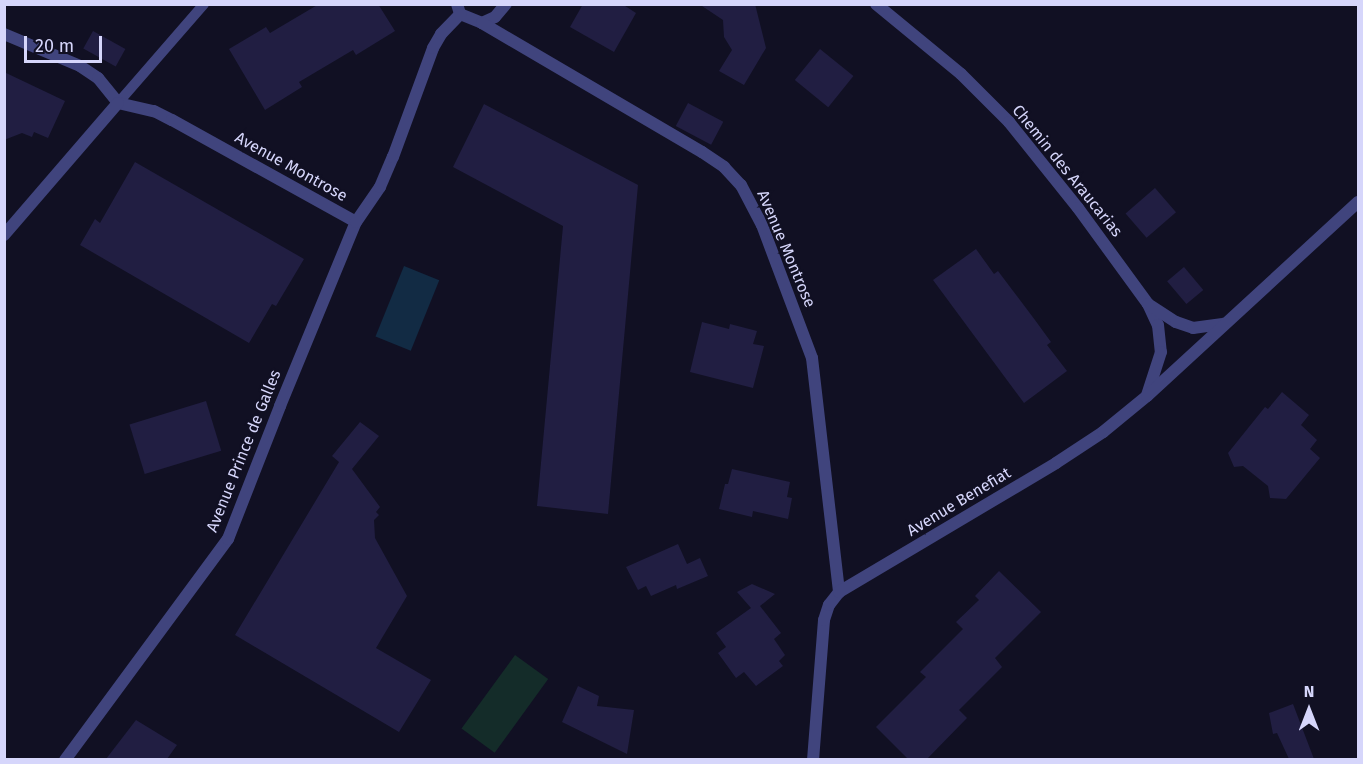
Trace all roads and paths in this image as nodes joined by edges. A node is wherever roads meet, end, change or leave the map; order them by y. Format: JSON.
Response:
{"nodes":[{"id":1,"x":204,"y":4,"type":"edge"},
{"id":2,"x":506,"y":4,"type":"edge"},
{"id":3,"x":876,"y":4,"type":"edge"},
{"id":4,"x":459,"y":9,"type":"edge"},
{"id":5,"x":482,"y":23,"type":"junction"},
{"id":6,"x":4,"y":34,"type":"edge"},
{"id":7,"x":118,"y":103,"type":"junction"},
{"id":8,"x":1359,"y":202,"type":"edge"},
{"id":9,"x":356,"y":222,"type":"junction"},
{"id":10,"x":4,"y":235,"type":"edge"},
{"id":11,"x":1148,"y":304,"type":"junction"},
{"id":12,"x":1224,"y":323,"type":"junction"},
{"id":13,"x":1147,"y":396,"type":"junction"},
{"id":14,"x":839,"y":592,"type":"junction"},
{"id":15,"x":65,"y":759,"type":"edge"},
{"id":16,"x":813,"y":759,"type":"edge"}],
"edges":[{"from":1,"to":7,"type":"lane"},
{"from":2,"to":5,"type":"street"},
{"from":3,"to":11,"type":"street","name":"Chemin des Araucarias"},
{"from":4,"to":5,"type":"street","name":"Avenue Montrose"},
{"from":4,"to":9,"type":"street","name":"Avenue Montrose"},
{"from":5,"to":14,"type":"street","name":"Avenue Montrose"},
{"from":6,"to":7,"type":"street"},
{"from":7,"to":9,"type":"street","name":"Avenue Montrose"},
{"from":7,"to":10,"type":"street"},
{"from":8,"to":12,"type":"street","name":"Avenue Benefiat"},
{"from":9,"to":15,"type":"street","name":"Avenue Prince de Galles"},
{"from":11,"to":12,"type":"street"},
{"from":11,"to":13,"type":"street","name":"Chemin des Araucarias"},
{"from":12,"to":13,"type":"street","name":"Avenue Benefiat"},
{"from":13,"to":14,"type":"street","name":"Avenue Benefiat"},
{"from":14,"to":16,"type":"street"}]}
